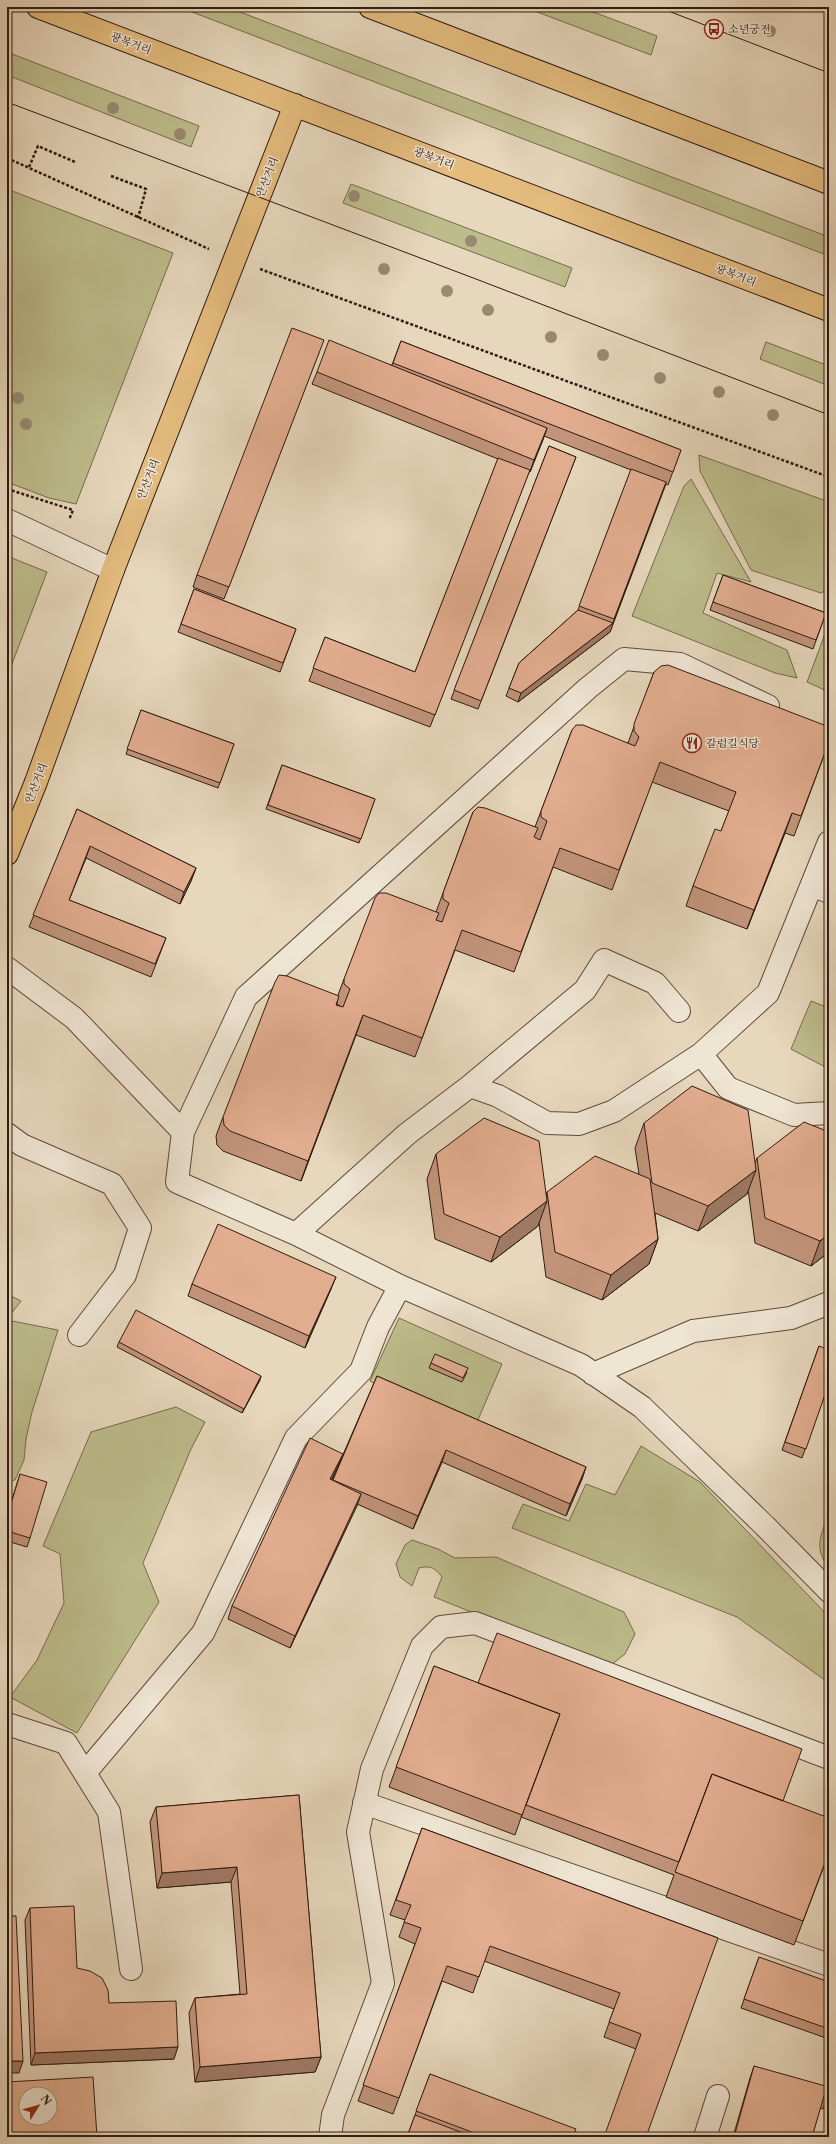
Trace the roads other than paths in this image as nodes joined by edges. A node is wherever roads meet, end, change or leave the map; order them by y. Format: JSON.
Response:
{"nodes":[{"id":1,"x":38,"y":7,"type":"edge"},
{"id":2,"x":370,"y":7,"type":"edge"},
{"id":3,"x":295,"y":105,"type":"junction"},
{"id":4,"x":829,"y":183,"type":"edge"},
{"id":5,"x":829,"y":310,"type":"edge"},
{"id":6,"x":7,"y":520,"type":"edge"},
{"id":7,"x":113,"y":570,"type":"junction"},
{"id":8,"x":787,"y":715,"type":"edge"},
{"id":9,"x":829,"y":842,"type":"edge"},
{"id":10,"x":7,"y":854,"type":"edge"},
{"id":11,"x":820,"y":888,"type":"edge"},
{"id":12,"x":7,"y":968,"type":"edge"},
{"id":13,"x":679,"y":1011,"type":"dead end"},
{"id":14,"x":701,"y":1054,"type":"junction"},
{"id":15,"x":470,"y":1086,"type":"junction"},
{"id":16,"x":829,"y":1114,"type":"edge"},
{"id":17,"x":183,"y":1132,"type":"junction"},
{"id":18,"x":7,"y":1134,"type":"edge"},
{"id":19,"x":296,"y":1234,"type":"junction"},
{"id":20,"x":400,"y":1286,"type":"junction"},
{"id":21,"x":829,"y":1303,"type":"edge"},
{"id":22,"x":79,"y":1335,"type":"dead end"},
{"id":23,"x":593,"y":1374,"type":"junction"},
{"id":24,"x":829,"y":1591,"type":"edge"},
{"id":25,"x":7,"y":1724,"type":"edge"},
{"id":26,"x":829,"y":1758,"type":"edge"},
{"id":27,"x":85,"y":1773,"type":"junction"},
{"id":28,"x":364,"y":1803,"type":"junction"},
{"id":29,"x":829,"y":1965,"type":"edge"},
{"id":30,"x":131,"y":1969,"type":"dead end"},
{"id":31,"x":718,"y":2096,"type":"dead end"},
{"id":32,"x":330,"y":2137,"type":"edge"},
{"id":33,"x":705,"y":2137,"type":"edge"}],
"edges":[{"from":1,"to":3,"type":"main road","name":"광복거리"},
{"from":2,"to":4,"type":"main road"},
{"from":3,"to":5,"type":"main road","name":"광복거리"},
{"from":3,"to":7,"type":"main road","name":"안산거리"},
{"from":6,"to":7,"type":"street"},
{"from":7,"to":10,"type":"main road","name":"안산거리"},
{"from":8,"to":17,"type":"street"},
{"from":9,"to":11,"type":"street"},
{"from":11,"to":14,"type":"street"},
{"from":12,"to":17,"type":"street"},
{"from":13,"to":15,"type":"street"},
{"from":14,"to":15,"type":"street"},
{"from":14,"to":16,"type":"street"},
{"from":15,"to":19,"type":"street"},
{"from":17,"to":19,"type":"street"},
{"from":18,"to":22,"type":"street"},
{"from":19,"to":20,"type":"street"},
{"from":20,"to":23,"type":"street"},
{"from":20,"to":27,"type":"street"},
{"from":21,"to":23,"type":"street"},
{"from":23,"to":24,"type":"street"},
{"from":25,"to":27,"type":"street"},
{"from":26,"to":28,"type":"street"},
{"from":27,"to":30,"type":"street"},
{"from":28,"to":29,"type":"street"},
{"from":28,"to":32,"type":"street"},
{"from":31,"to":33,"type":"street"}]}
